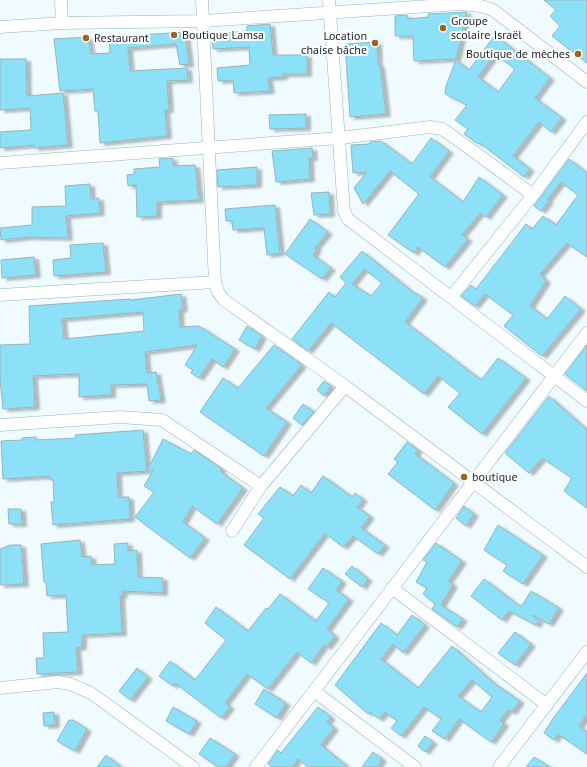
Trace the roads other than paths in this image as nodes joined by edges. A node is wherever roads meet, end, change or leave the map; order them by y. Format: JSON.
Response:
{"nodes":[{"id":1,"x":61,"y":0,"type":"edge"},
{"id":2,"x":202,"y":0,"type":"edge"},
{"id":3,"x":329,"y":0,"type":"edge"},
{"id":4,"x":459,"y":2,"type":"edge"},
{"id":5,"x":330,"y":13,"type":"junction"},
{"id":6,"x":203,"y":21,"type":"junction"},
{"id":7,"x":62,"y":23,"type":"junction"},
{"id":8,"x":0,"y":27,"type":"edge"},
{"id":9,"x":587,"y":82,"type":"edge"},
{"id":10,"x":587,"y":122,"type":"edge"},
{"id":11,"x":340,"y":138,"type":"junction"},
{"id":12,"x":208,"y":148,"type":"junction"},
{"id":13,"x":0,"y":163,"type":"edge"},
{"id":14,"x":533,"y":196,"type":"junction"},
{"id":15,"x":215,"y":282,"type":"junction"},
{"id":16,"x":0,"y":295,"type":"edge"},
{"id":17,"x":451,"y":297,"type":"junction"},
{"id":18,"x":587,"y":333,"type":"edge"},
{"id":19,"x":555,"y":375,"type":"junction"},
{"id":20,"x":345,"y":386,"type":"junction"},
{"id":21,"x":587,"y":401,"type":"edge"},
{"id":22,"x":0,"y":425,"type":"edge"},
{"id":23,"x":473,"y":481,"type":"junction"},
{"id":24,"x":261,"y":486,"type":"junction"},
{"id":25,"x":232,"y":530,"type":"dead end"},
{"id":26,"x":587,"y":567,"type":"edge"},
{"id":27,"x":392,"y":588,"type":"junction"},
{"id":28,"x":587,"y":652,"type":"edge"},
{"id":29,"x":0,"y":688,"type":"edge"},
{"id":30,"x":314,"y":691,"type":"junction"},
{"id":31,"x":547,"y":704,"type":"junction"},
{"id":32,"x":193,"y":767,"type":"edge"},
{"id":33,"x":256,"y":767,"type":"edge"},
{"id":34,"x":415,"y":767,"type":"edge"},
{"id":35,"x":499,"y":767,"type":"edge"}],
"edges":[{"from":1,"to":7,"type":"street"},
{"from":2,"to":6,"type":"street"},
{"from":3,"to":5,"type":"street"},
{"from":4,"to":5,"type":"street"},
{"from":4,"to":9,"type":"street"},
{"from":5,"to":6,"type":"street"},
{"from":5,"to":11,"type":"street"},
{"from":6,"to":7,"type":"street"},
{"from":6,"to":12,"type":"street"},
{"from":7,"to":8,"type":"street"},
{"from":10,"to":14,"type":"street"},
{"from":11,"to":12,"type":"street"},
{"from":11,"to":14,"type":"street"},
{"from":11,"to":17,"type":"street"},
{"from":12,"to":13,"type":"street"},
{"from":12,"to":15,"type":"street"},
{"from":14,"to":17,"type":"street"},
{"from":15,"to":16,"type":"street"},
{"from":15,"to":20,"type":"street"},
{"from":17,"to":19,"type":"street"},
{"from":18,"to":19,"type":"street"},
{"from":19,"to":21,"type":"street"},
{"from":19,"to":23,"type":"street"},
{"from":20,"to":23,"type":"street"},
{"from":20,"to":24,"type":"street"},
{"from":22,"to":24,"type":"street"},
{"from":23,"to":26,"type":"street"},
{"from":23,"to":27,"type":"street"},
{"from":24,"to":25,"type":"street"},
{"from":27,"to":30,"type":"street"},
{"from":27,"to":31,"type":"street"},
{"from":28,"to":31,"type":"street"},
{"from":29,"to":32,"type":"street"},
{"from":30,"to":33,"type":"street"},
{"from":30,"to":34,"type":"street"},
{"from":31,"to":35,"type":"street"}]}
